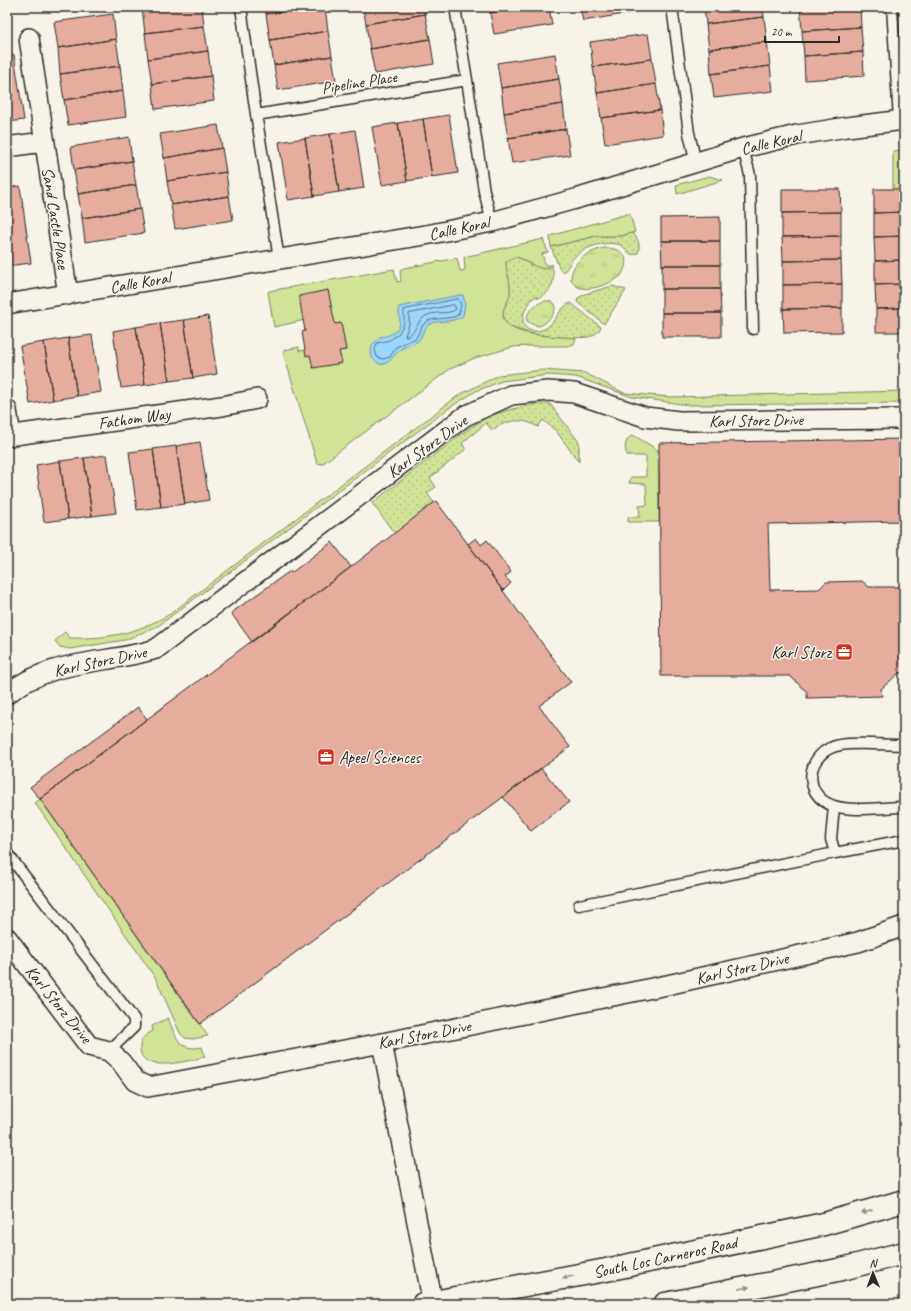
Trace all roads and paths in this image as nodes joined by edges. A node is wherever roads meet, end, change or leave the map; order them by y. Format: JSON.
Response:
{"nodes":[{"id":1,"x":241,"y":7,"type":"edge"},
{"id":2,"x":455,"y":7,"type":"edge"},
{"id":3,"x":672,"y":7,"type":"edge"},
{"id":4,"x":892,"y":7,"type":"edge"},
{"id":5,"x":29,"y":38,"type":"dead end"},
{"id":6,"x":467,"y":80,"type":"junction"},
{"id":7,"x":256,"y":116,"type":"junction"},
{"id":8,"x":902,"y":120,"type":"edge"},
{"id":9,"x":43,"y":142,"type":"junction"},
{"id":10,"x":7,"y":147,"type":"edge"},
{"id":11,"x":743,"y":148,"type":"junction"},
{"id":12,"x":696,"y":163,"type":"junction"},
{"id":13,"x":492,"y":222,"type":"junction"},
{"id":14,"x":279,"y":260,"type":"junction"},
{"id":15,"x":68,"y":295,"type":"junction"},
{"id":16,"x":7,"y":304,"type":"edge"},
{"id":17,"x":753,"y":329,"type":"dead end"},
{"id":18,"x":257,"y":398,"type":"dead end"},
{"id":19,"x":7,"y":410,"type":"edge"},
{"id":20,"x":904,"y":418,"type":"edge"},
{"id":21,"x":9,"y":436,"type":"edge"},
{"id":22,"x":7,"y":694,"type":"edge"},
{"id":23,"x":904,"y":745,"type":"edge"},
{"id":24,"x":834,"y":806,"type":"junction"},
{"id":25,"x":904,"y":807,"type":"edge"},
{"id":26,"x":904,"y":840,"type":"edge"},
{"id":27,"x":7,"y":853,"type":"edge"},
{"id":28,"x":834,"y":854,"type":"junction"},
{"id":29,"x":579,"y":905,"type":"dead end"},
{"id":30,"x":904,"y":926,"type":"edge"},
{"id":31,"x":7,"y":938,"type":"edge"},
{"id":32,"x":382,"y":1042,"type":"junction"},
{"id":33,"x":109,"y":1051,"type":"junction"},
{"id":34,"x":904,"y":1201,"type":"edge"},
{"id":35,"x":904,"y":1253,"type":"edge"},
{"id":36,"x":429,"y":1303,"type":"edge"},
{"id":37,"x":665,"y":1304,"type":"edge"}],
"edges":[{"from":1,"to":7,"type":"lane"},
{"from":2,"to":6,"type":"lane"},
{"from":3,"to":12,"type":"lane"},
{"from":4,"to":8,"type":"lane"},
{"from":5,"to":9,"type":"street","name":"Sand Castle Place"},
{"from":6,"to":7,"type":"lane","name":"Pipeline Place"},
{"from":6,"to":13,"type":"lane"},
{"from":7,"to":14,"type":"lane"},
{"from":8,"to":11,"type":"street","name":"Calle Koral"},
{"from":9,"to":10,"type":"street"},
{"from":9,"to":15,"type":"street","name":"Sand Castle Place"},
{"from":11,"to":12,"type":"street","name":"Calle Koral"},
{"from":11,"to":17,"type":"lane"},
{"from":12,"to":13,"type":"street","name":"Calle Koral"},
{"from":13,"to":14,"type":"street","name":"Calle Koral"},
{"from":14,"to":15,"type":"street","name":"Calle Koral"},
{"from":15,"to":16,"type":"street","name":"Calle Koral"},
{"from":18,"to":21,"type":"street","name":"Fathom Way"},
{"from":19,"to":21,"type":"street","name":"Fathom Way"},
{"from":20,"to":22,"type":"street","name":"Karl Storz Drive"},
{"from":23,"to":24,"type":"lane"},
{"from":24,"to":25,"type":"lane"},
{"from":24,"to":28,"type":"lane"},
{"from":26,"to":28,"type":"lane"},
{"from":27,"to":33,"type":"lane"},
{"from":28,"to":29,"type":"lane"},
{"from":30,"to":32,"type":"street","name":"Karl Storz Drive"},
{"from":31,"to":33,"type":"street","name":"Karl Storz Drive"},
{"from":32,"to":33,"type":"street","name":"Karl Storz Drive"},
{"from":32,"to":36,"type":"street"},
{"from":34,"to":36,"type":"main road","name":"South Los Carneros Road","one_way":true},
{"from":37,"to":35,"type":"main road","one_way":true}]}
